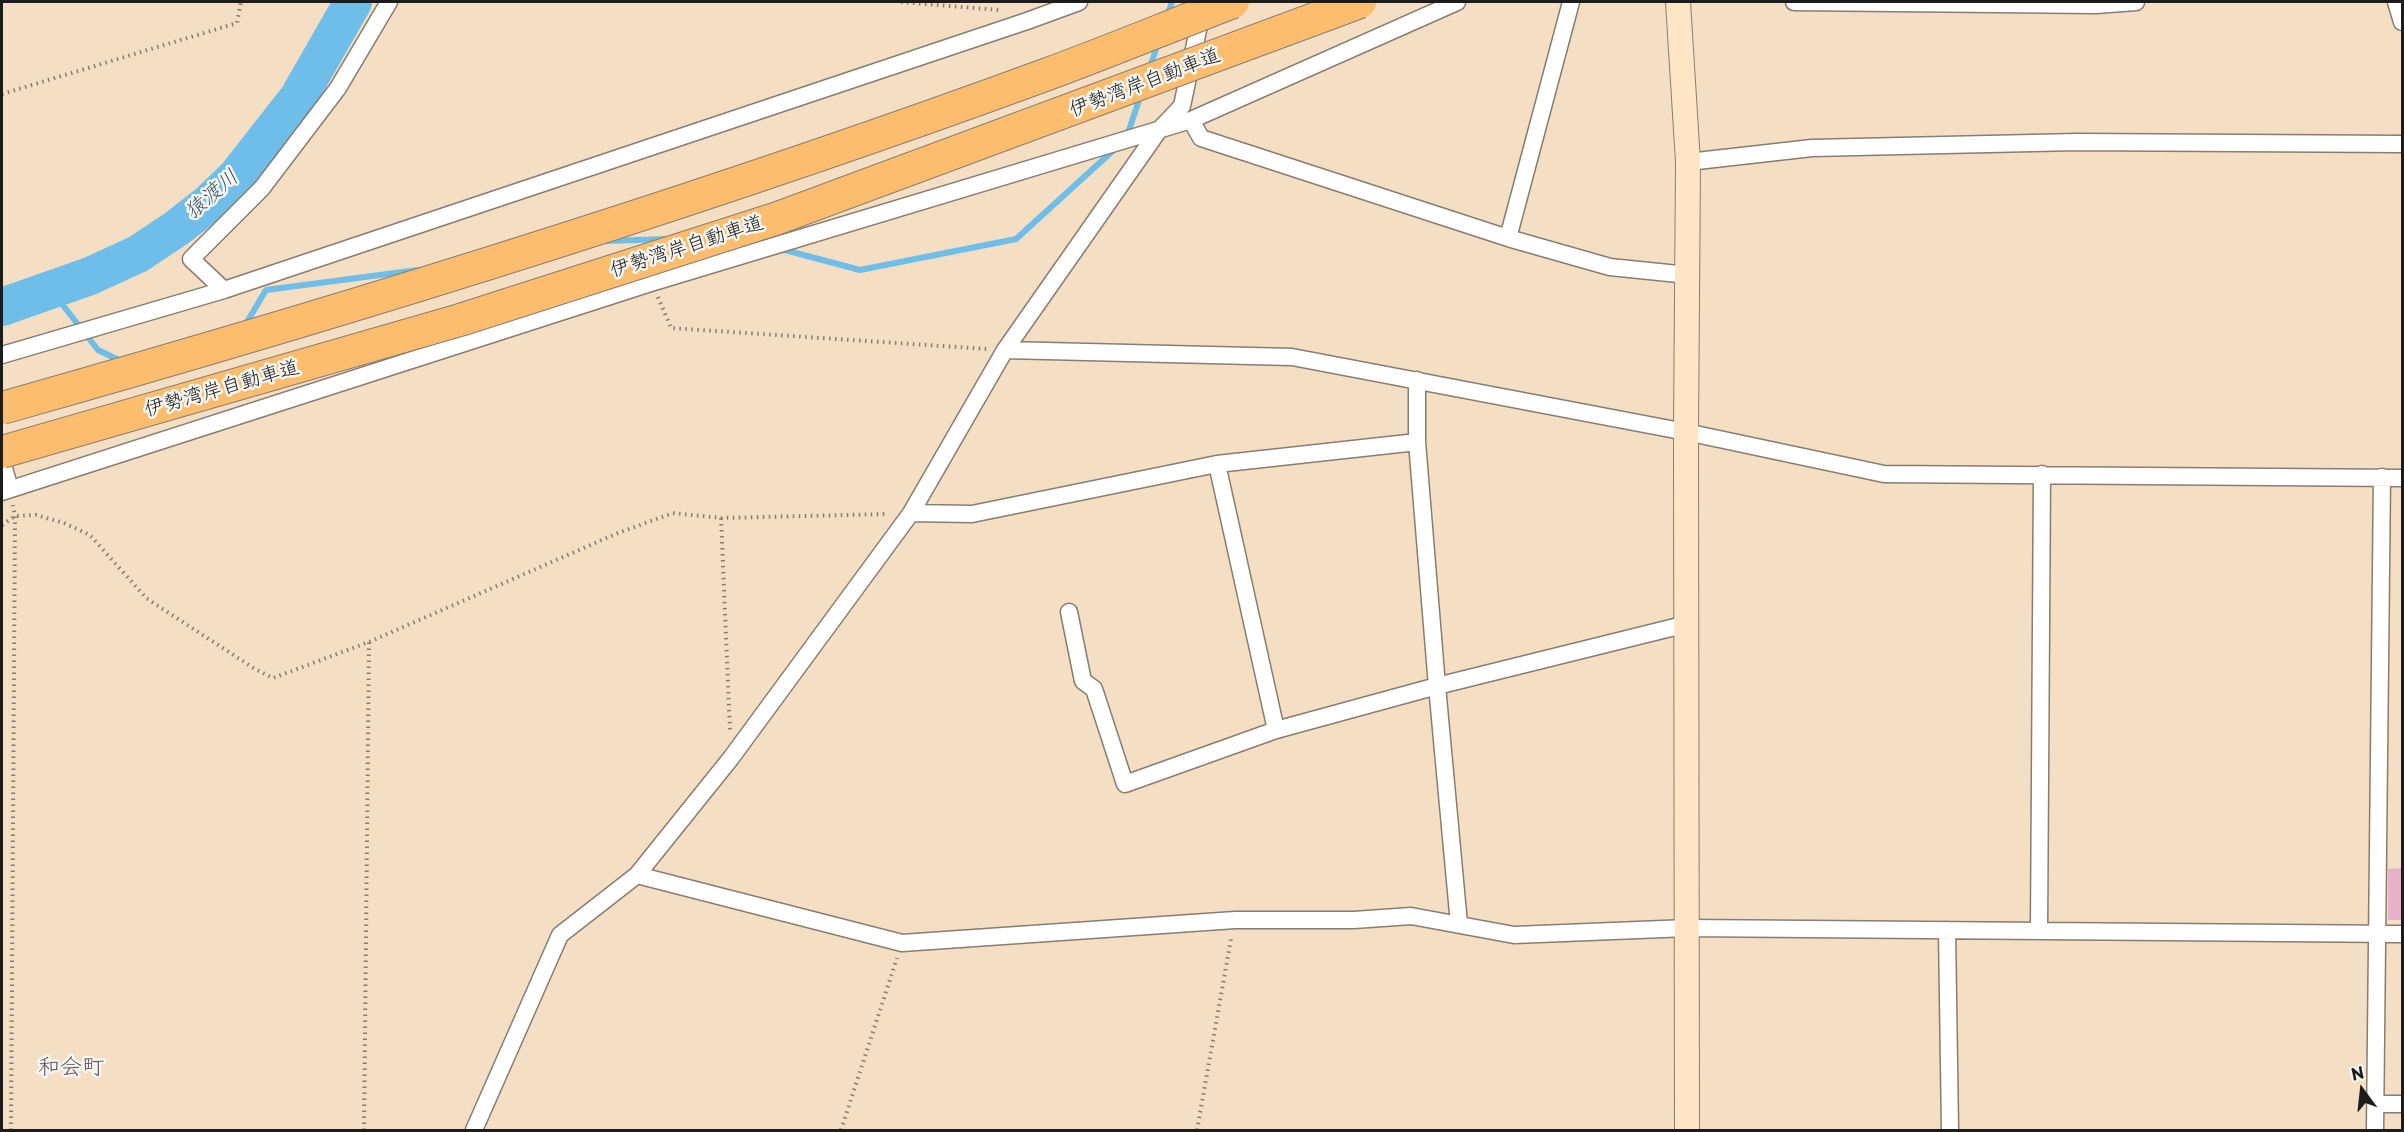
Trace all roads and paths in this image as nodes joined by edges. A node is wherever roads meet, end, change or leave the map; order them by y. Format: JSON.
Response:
{"nodes":[{"id":1,"x":241,"y":2,"type":"edge"},
{"id":2,"x":388,"y":2,"type":"edge"},
{"id":3,"x":901,"y":2,"type":"edge"},
{"id":4,"x":1079,"y":2,"type":"edge"},
{"id":5,"x":1204,"y":2,"type":"edge"},
{"id":6,"x":1233,"y":2,"type":"edge"},
{"id":7,"x":1360,"y":2,"type":"edge"},
{"id":8,"x":1457,"y":2,"type":"edge"},
{"id":9,"x":1572,"y":2,"type":"edge"},
{"id":10,"x":1678,"y":2,"type":"edge"},
{"id":11,"x":1794,"y":2,"type":"edge"},
{"id":12,"x":2136,"y":2,"type":"edge"},
{"id":13,"x":2396,"y":2,"type":"edge"},
{"id":14,"x":1027,"y":21,"type":"junction"},
{"id":15,"x":2403,"y":22,"type":"edge"},
{"id":16,"x":2,"y":94,"type":"edge"},
{"id":17,"x":1191,"y":120,"type":"junction"},
{"id":18,"x":1159,"y":130,"type":"junction"},
{"id":19,"x":2403,"y":144,"type":"edge"},
{"id":20,"x":1688,"y":162,"type":"junction"},
{"id":21,"x":1508,"y":238,"type":"junction"},
{"id":22,"x":1688,"y":274,"type":"junction"},
{"id":23,"x":651,"y":283,"type":"junction"},
{"id":24,"x":224,"y":290,"type":"junction"},
{"id":25,"x":1005,"y":350,"type":"junction"},
{"id":26,"x":2,"y":355,"type":"edge"},
{"id":27,"x":1417,"y":380,"type":"junction"},
{"id":28,"x":2,"y":408,"type":"edge"},
{"id":29,"x":1686,"y":432,"type":"junction"},
{"id":30,"x":1417,"y":442,"type":"junction"},
{"id":31,"x":2,"y":452,"type":"edge"},
{"id":32,"x":2,"y":461,"type":"edge"},
{"id":33,"x":1216,"y":464,"type":"junction"},
{"id":34,"x":2042,"y":474,"type":"junction"},
{"id":35,"x":2382,"y":477,"type":"junction"},
{"id":36,"x":2403,"y":478,"type":"edge"},
{"id":37,"x":6,"y":491,"type":"edge"},
{"id":38,"x":911,"y":513,"type":"junction"},
{"id":39,"x":15,"y":516,"type":"junction"},
{"id":40,"x":721,"y":518,"type":"junction"},
{"id":41,"x":2,"y":525,"type":"edge"},
{"id":42,"x":1069,"y":612,"type":"dead end"},
{"id":43,"x":1687,"y":624,"type":"junction"},
{"id":44,"x":369,"y":642,"type":"junction"},
{"id":45,"x":1437,"y":686,"type":"junction"},
{"id":46,"x":1276,"y":730,"type":"junction"},
{"id":47,"x":731,"y":758,"type":"junction"},
{"id":48,"x":638,"y":875,"type":"junction"},
{"id":49,"x":1235,"y":920,"type":"junction"},
{"id":50,"x":1459,"y":924,"type":"junction"},
{"id":51,"x":1688,"y":928,"type":"junction"},
{"id":52,"x":1947,"y":930,"type":"junction"},
{"id":53,"x":2039,"y":930,"type":"junction"},
{"id":54,"x":2376,"y":934,"type":"junction"},
{"id":55,"x":2403,"y":934,"type":"edge"},
{"id":56,"x":902,"y":943,"type":"junction"},
{"id":57,"x":2375,"y":1104,"type":"junction"},
{"id":58,"x":2403,"y":1104,"type":"edge"},
{"id":59,"x":10,"y":1131,"type":"edge"},
{"id":60,"x":364,"y":1131,"type":"edge"},
{"id":61,"x":474,"y":1131,"type":"edge"},
{"id":62,"x":841,"y":1131,"type":"edge"},
{"id":63,"x":1197,"y":1131,"type":"edge"},
{"id":64,"x":1687,"y":1131,"type":"edge"},
{"id":65,"x":1950,"y":1131,"type":"edge"},
{"id":66,"x":2375,"y":1131,"type":"edge"}],
"edges":[{"from":1,"to":16,"type":"path"},
{"from":2,"to":24,"type":"street"},
{"from":3,"to":14,"type":"path"},
{"from":4,"to":14,"type":"street"},
{"from":5,"to":18,"type":"street"},
{"from":6,"to":28,"type":"highway","bridge":true},
{"from":7,"to":31,"type":"highway","name":"伊勢湾岸自動車道","bridge":true},
{"from":8,"to":17,"type":"street"},
{"from":9,"to":21,"type":"street"},
{"from":10,"to":20,"type":"street"},
{"from":11,"to":12,"type":"street"},
{"from":13,"to":15,"type":"street"},
{"from":14,"to":24,"type":"street"},
{"from":17,"to":18,"type":"street"},
{"from":17,"to":21,"type":"street"},
{"from":18,"to":23,"type":"street"},
{"from":18,"to":25,"type":"street"},
{"from":19,"to":20,"type":"street"},
{"from":20,"to":22,"type":"street"},
{"from":21,"to":22,"type":"street"},
{"from":22,"to":29,"type":"street"},
{"from":23,"to":25,"type":"path"},
{"from":23,"to":37,"type":"street"},
{"from":24,"to":26,"type":"street"},
{"from":25,"to":27,"type":"street"},
{"from":25,"to":38,"type":"street"},
{"from":27,"to":29,"type":"street"},
{"from":27,"to":30,"type":"street"},
{"from":29,"to":34,"type":"street"},
{"from":29,"to":43,"type":"street"},
{"from":30,"to":33,"type":"street"},
{"from":30,"to":45,"type":"street"},
{"from":32,"to":37,"type":"street"},
{"from":33,"to":38,"type":"street"},
{"from":33,"to":46,"type":"street"},
{"from":34,"to":35,"type":"street"},
{"from":34,"to":53,"type":"street"},
{"from":35,"to":36,"type":"street"},
{"from":35,"to":54,"type":"street"},
{"from":37,"to":39,"type":"path"},
{"from":38,"to":40,"type":"path"},
{"from":38,"to":47,"type":"street"},
{"from":39,"to":41,"type":"path"},
{"from":39,"to":44,"type":"path"},
{"from":39,"to":59,"type":"path"},
{"from":40,"to":44,"type":"path"},
{"from":40,"to":47,"type":"path"},
{"from":42,"to":46,"type":"street"},
{"from":43,"to":45,"type":"street"},
{"from":43,"to":51,"type":"street"},
{"from":44,"to":60,"type":"path"},
{"from":45,"to":46,"type":"street"},
{"from":45,"to":50,"type":"street"},
{"from":47,"to":48,"type":"street"},
{"from":48,"to":56,"type":"street"},
{"from":48,"to":61,"type":"street"},
{"from":49,"to":50,"type":"street"},
{"from":49,"to":56,"type":"street"},
{"from":49,"to":63,"type":"path"},
{"from":50,"to":51,"type":"street"},
{"from":51,"to":52,"type":"street"},
{"from":51,"to":64,"type":"street"},
{"from":52,"to":53,"type":"street"},
{"from":52,"to":65,"type":"street"},
{"from":53,"to":54,"type":"street"},
{"from":54,"to":55,"type":"street"},
{"from":54,"to":57,"type":"street"},
{"from":56,"to":62,"type":"path"},
{"from":57,"to":58,"type":"street"},
{"from":57,"to":66,"type":"street"}]}
